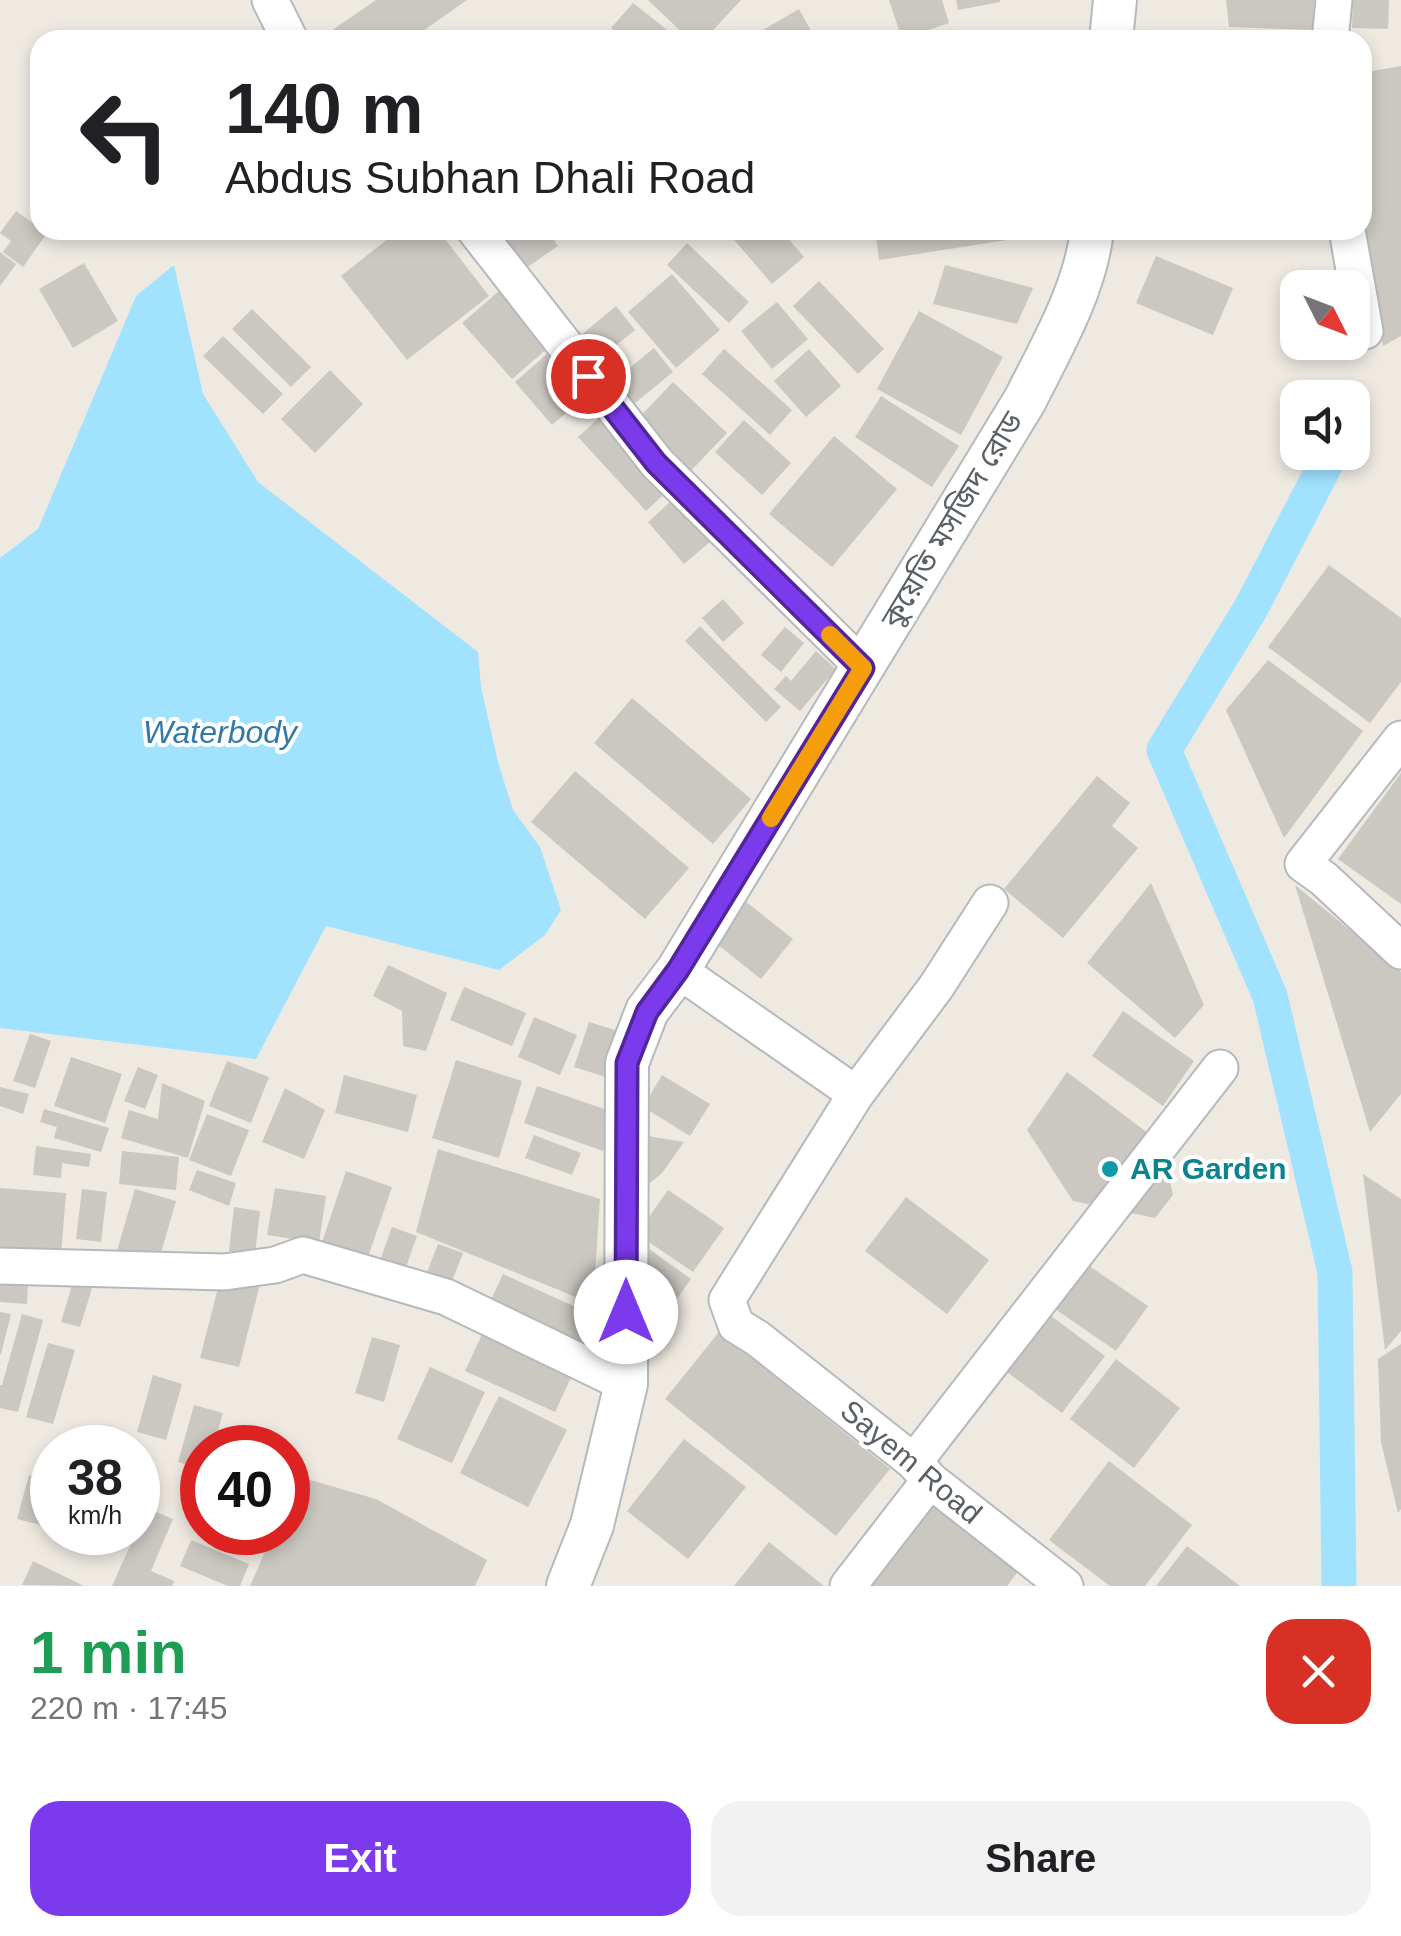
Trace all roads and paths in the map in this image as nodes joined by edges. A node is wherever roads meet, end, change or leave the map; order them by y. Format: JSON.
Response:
{"nodes":[{"id":1,"x":270,"y":0,"type":"edge"},
{"id":2,"x":1114,"y":0,"type":"edge"},
{"id":3,"x":1334,"y":0,"type":"edge"},
{"id":4,"x":285,"y":30,"type":"edge"},
{"id":5,"x":1112,"y":30,"type":"edge"},
{"id":6,"x":1331,"y":30,"type":"edge"},
{"id":7,"x":483,"y":240,"type":"edge"},
{"id":8,"x":1091,"y":240,"type":"edge"},
{"id":9,"x":1348,"y":240,"type":"edge"},
{"id":10,"x":1354,"y":270,"type":"edge"},
{"id":11,"x":863,"y":668,"type":"junction"},
{"id":12,"x":1401,"y":739,"type":"edge"},
{"id":13,"x":990,"y":903,"type":"dead end"},
{"id":14,"x":1401,"y":951,"type":"edge"},
{"id":15,"x":678,"y":970,"type":"junction"},
{"id":16,"x":1220,"y":1068,"type":"dead end"},
{"id":17,"x":856,"y":1094,"type":"junction"},
{"id":18,"x":0,"y":1266,"type":"edge"},
{"id":19,"x":626,"y":1384,"type":"junction"},
{"id":20,"x":922,"y":1471,"type":"junction"},
{"id":21,"x":568,"y":1586,"type":"edge"},
{"id":22,"x":848,"y":1586,"type":"edge"},
{"id":23,"x":1065,"y":1586,"type":"edge"}],
"edges":[{"from":1,"to":4,"type":"street"},
{"from":2,"to":5,"type":"street"},
{"from":3,"to":6,"type":"street"},
{"from":7,"to":11,"type":"street"},
{"from":8,"to":11,"type":"street","name":"কুয়েতি মসজিদ রোড"},
{"from":9,"to":10,"type":"street"},
{"from":11,"to":15,"type":"street","name":"কুয়েতি মসজিদ রোড"},
{"from":12,"to":14,"type":"street"},
{"from":13,"to":17,"type":"street"},
{"from":15,"to":17,"type":"street"},
{"from":15,"to":19,"type":"street","name":"কুয়েতি মসজিদ রোড"},
{"from":16,"to":20,"type":"street"},
{"from":17,"to":20,"type":"street","name":"Sayem Road"},
{"from":18,"to":19,"type":"street"},
{"from":19,"to":21,"type":"street","name":"কুয়েতি মসজিদ রোড"},
{"from":20,"to":22,"type":"street"},
{"from":20,"to":23,"type":"street","name":"Sayem Road"}]}
